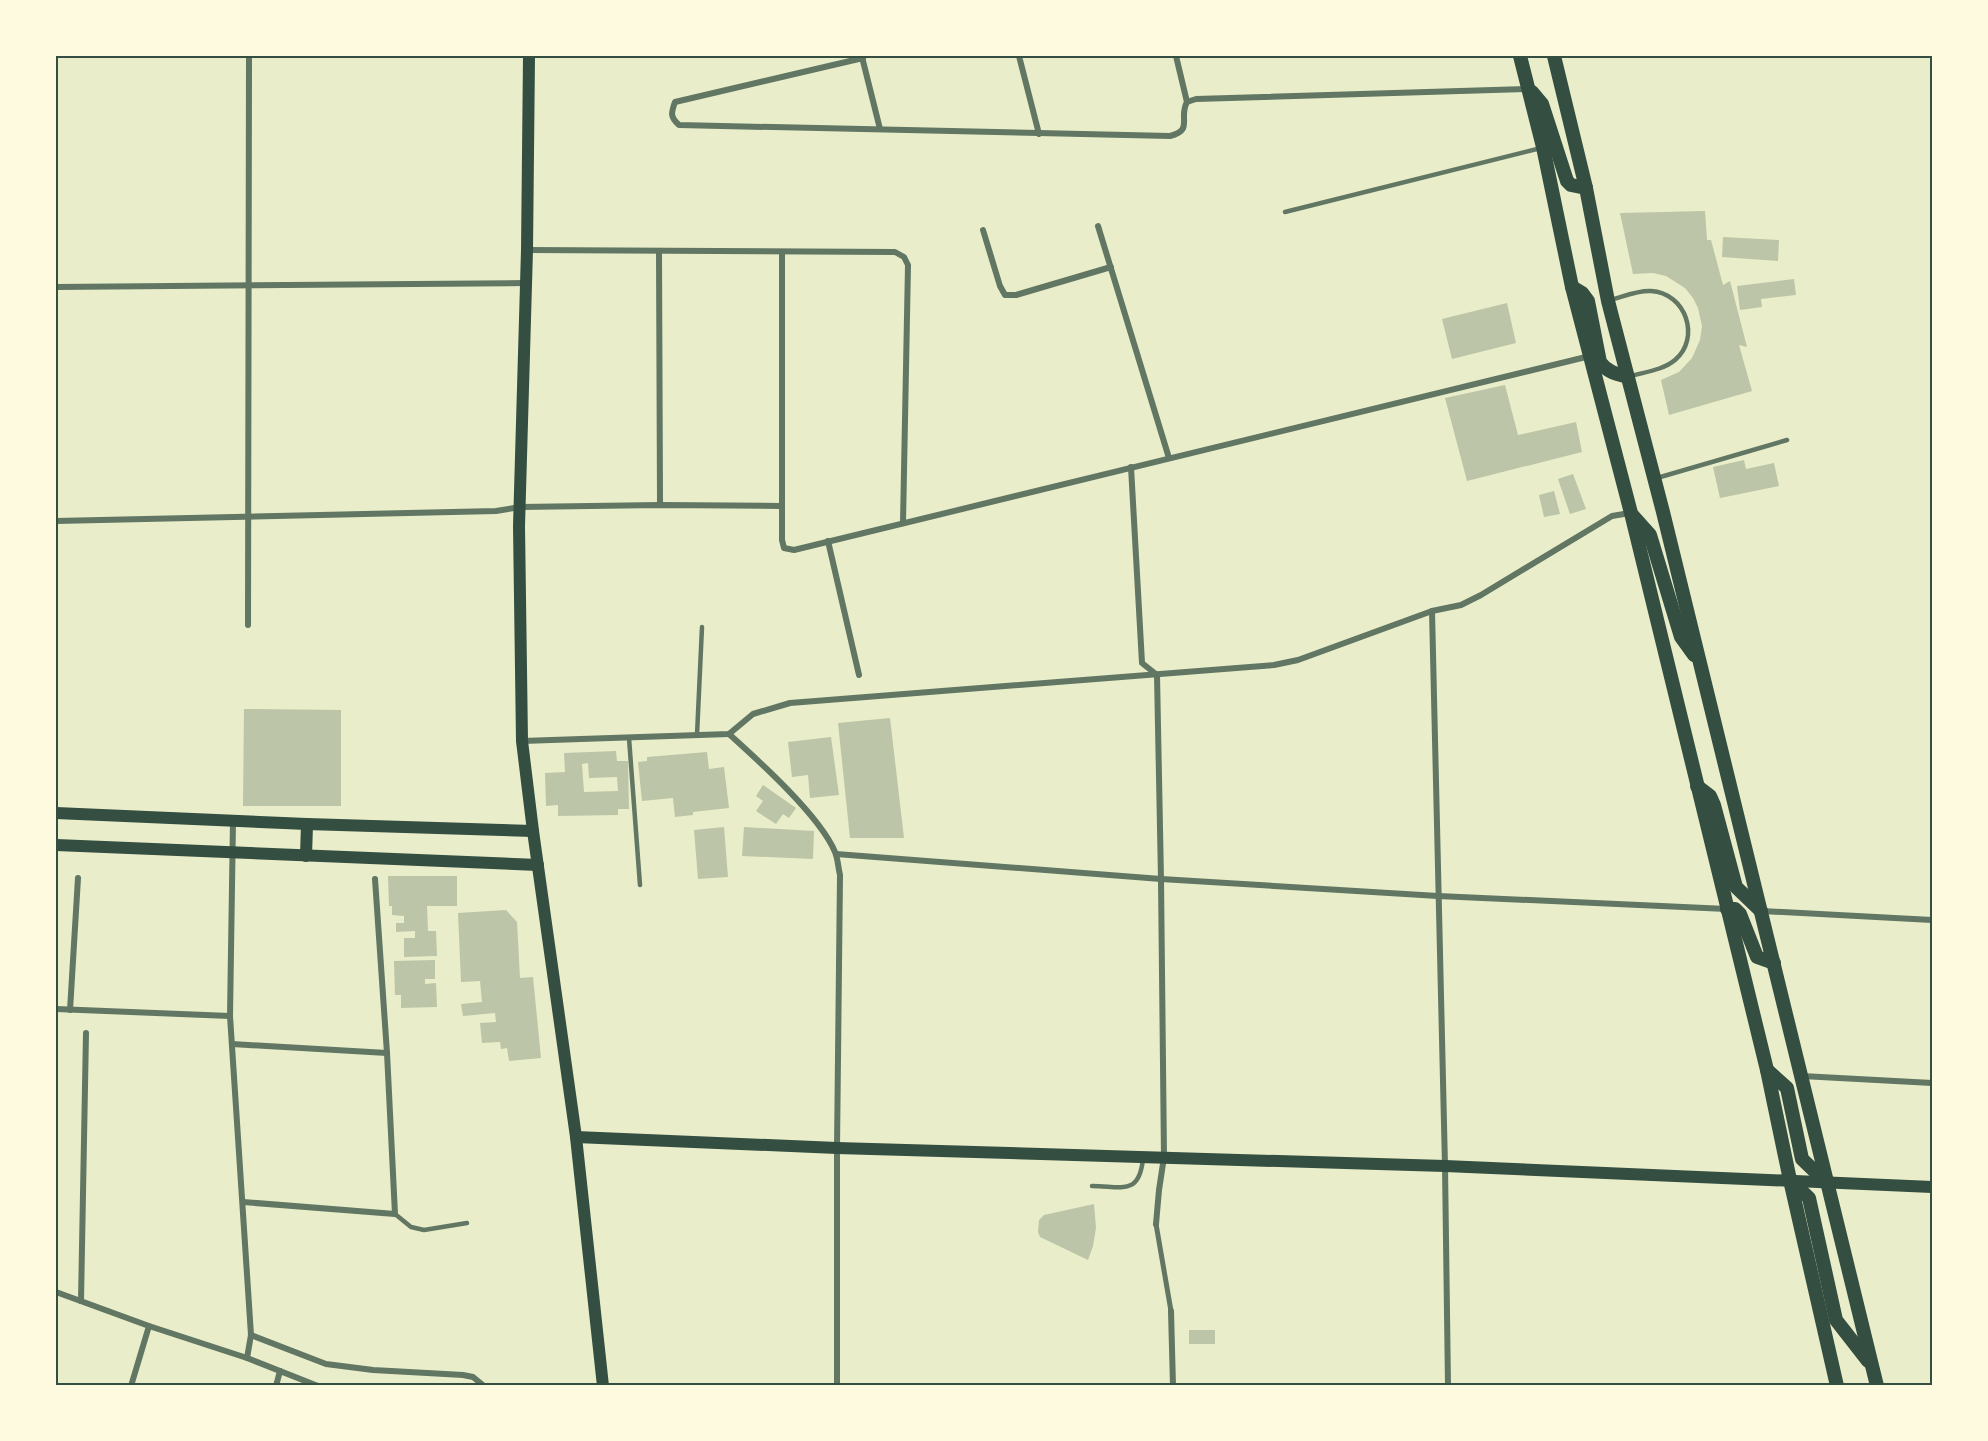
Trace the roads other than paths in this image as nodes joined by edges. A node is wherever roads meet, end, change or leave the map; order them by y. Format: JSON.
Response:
{"nodes":[{"id":1,"x":249,"y":56,"type":"edge"},
{"id":2,"x":529,"y":56,"type":"edge"},
{"id":3,"x":1019,"y":56,"type":"edge"},
{"id":4,"x":1176,"y":56,"type":"edge"},
{"id":5,"x":1520,"y":56,"type":"edge"},
{"id":6,"x":1554,"y":56,"type":"edge"},
{"id":7,"x":862,"y":57,"type":"edge"},
{"id":8,"x":1529,"y":89,"type":"junction"},
{"id":9,"x":1187,"y":102,"type":"junction"},
{"id":10,"x":880,"y":129,"type":"junction"},
{"id":11,"x":1039,"y":134,"type":"junction"},
{"id":12,"x":1543,"y":147,"type":"junction"},
{"id":13,"x":1586,"y":189,"type":"junction"},
{"id":14,"x":1285,"y":212,"type":"dead end"},
{"id":15,"x":1098,"y":226,"type":"dead end"},
{"id":16,"x":983,"y":230,"type":"dead end"},
{"id":17,"x":527,"y":250,"type":"junction"},
{"id":18,"x":659,"y":251,"type":"junction"},
{"id":19,"x":782,"y":252,"type":"junction"},
{"id":20,"x":1111,"y":267,"type":"junction"},
{"id":21,"x":526,"y":283,"type":"junction"},
{"id":22,"x":248,"y":285,"type":"junction"},
{"id":23,"x":56,"y":287,"type":"edge"},
{"id":24,"x":1572,"y":287,"type":"junction"},
{"id":25,"x":1608,"y":301,"type":"junction"},
{"id":26,"x":1590,"y":356,"type":"junction"},
{"id":27,"x":1628,"y":377,"type":"junction"},
{"id":28,"x":1787,"y":440,"type":"dead end"},
{"id":29,"x":1168,"y":458,"type":"junction"},
{"id":30,"x":1131,"y":467,"type":"junction"},
{"id":31,"x":1655,"y":478,"type":"junction"},
{"id":32,"x":660,"y":505,"type":"junction"},
{"id":33,"x":781,"y":506,"type":"junction"},
{"id":34,"x":520,"y":507,"type":"junction"},
{"id":35,"x":1631,"y":513,"type":"junction"},
{"id":36,"x":249,"y":518,"type":"junction"},
{"id":37,"x":56,"y":521,"type":"edge"},
{"id":38,"x":903,"y":523,"type":"junction"},
{"id":39,"x":828,"y":541,"type":"junction"},
{"id":40,"x":1432,"y":610,"type":"junction"},
{"id":41,"x":248,"y":625,"type":"dead end"},
{"id":42,"x":702,"y":627,"type":"dead end"},
{"id":43,"x":1700,"y":664,"type":"junction"},
{"id":44,"x":860,"y":675,"type":"dead end"},
{"id":45,"x":1157,"y":675,"type":"junction"},
{"id":46,"x":729,"y":734,"type":"junction"},
{"id":47,"x":697,"y":735,"type":"junction"},
{"id":48,"x":629,"y":738,"type":"junction"},
{"id":49,"x":522,"y":741,"type":"junction"},
{"id":50,"x":1697,"y":786,"type":"junction"},
{"id":51,"x":56,"y":813,"type":"edge"},
{"id":52,"x":232,"y":821,"type":"junction"},
{"id":53,"x":307,"y":824,"type":"junction"},
{"id":54,"x":533,"y":831,"type":"junction"},
{"id":55,"x":56,"y":845,"type":"edge"},
{"id":56,"x":232,"y":852,"type":"junction"},
{"id":57,"x":836,"y":854,"type":"junction"},
{"id":58,"x":306,"y":856,"type":"junction"},
{"id":59,"x":538,"y":865,"type":"junction"},
{"id":60,"x":78,"y":878,"type":"dead end"},
{"id":61,"x":375,"y":879,"type":"dead end"},
{"id":62,"x":1161,"y":879,"type":"junction"},
{"id":63,"x":640,"y":885,"type":"dead end"},
{"id":64,"x":1438,"y":896,"type":"junction"},
{"id":65,"x":1727,"y":909,"type":"junction"},
{"id":66,"x":1761,"y":911,"type":"junction"},
{"id":67,"x":1932,"y":920,"type":"edge"},
{"id":68,"x":1774,"y":963,"type":"junction"},
{"id":69,"x":56,"y":1009,"type":"edge"},
{"id":70,"x":70,"y":1010,"type":"junction"},
{"id":71,"x":230,"y":1016,"type":"junction"},
{"id":72,"x":86,"y":1033,"type":"dead end"},
{"id":73,"x":232,"y":1044,"type":"junction"},
{"id":74,"x":387,"y":1053,"type":"junction"},
{"id":75,"x":1767,"y":1070,"type":"junction"},
{"id":76,"x":1802,"y":1076,"type":"junction"},
{"id":77,"x":1932,"y":1083,"type":"edge"},
{"id":78,"x":576,"y":1137,"type":"junction"},
{"id":79,"x":837,"y":1148,"type":"junction"},
{"id":80,"x":1144,"y":1157,"type":"junction"},
{"id":81,"x":1164,"y":1157,"type":"junction"},
{"id":82,"x":1445,"y":1166,"type":"junction"},
{"id":83,"x":1790,"y":1180,"type":"junction"},
{"id":84,"x":1828,"y":1184,"type":"junction"},
{"id":85,"x":1092,"y":1186,"type":"dead end"},
{"id":86,"x":1932,"y":1187,"type":"edge"},
{"id":87,"x":243,"y":1202,"type":"junction"},
{"id":88,"x":395,"y":1214,"type":"junction"},
{"id":89,"x":467,"y":1223,"type":"dead end"},
{"id":90,"x":1156,"y":1224,"type":"joint"},
{"id":91,"x":56,"y":1292,"type":"edge"},
{"id":92,"x":81,"y":1301,"type":"junction"},
{"id":93,"x":1171,"y":1311,"type":"joint"},
{"id":94,"x":149,"y":1326,"type":"junction"},
{"id":95,"x":250,"y":1335,"type":"junction"},
{"id":96,"x":247,"y":1358,"type":"junction"},
{"id":97,"x":1871,"y":1365,"type":"junction"},
{"id":98,"x":280,"y":1371,"type":"junction"},
{"id":99,"x":1836,"y":1380,"type":"edge"},
{"id":100,"x":131,"y":1386,"type":"edge"},
{"id":101,"x":276,"y":1386,"type":"edge"},
{"id":102,"x":318,"y":1386,"type":"edge"},
{"id":103,"x":484,"y":1386,"type":"edge"},
{"id":104,"x":603,"y":1386,"type":"edge"},
{"id":105,"x":837,"y":1386,"type":"edge"},
{"id":106,"x":1173,"y":1386,"type":"edge"},
{"id":107,"x":1448,"y":1386,"type":"edge"},
{"id":108,"x":1845,"y":1386,"type":"edge"},
{"id":109,"x":1876,"y":1386,"type":"edge"}],
"edges":[{"from":1,"to":22,"type":"street"},
{"from":2,"to":17,"type":"main road"},
{"from":3,"to":11,"type":"street"},
{"from":4,"to":9,"type":"street"},
{"from":5,"to":8,"type":"main road"},
{"from":6,"to":13,"type":"main road"},
{"from":7,"to":10,"type":"street"},
{"from":7,"to":10,"type":"street"},
{"from":8,"to":9,"type":"street"},
{"from":8,"to":12,"type":"main road"},
{"from":8,"to":13,"type":"main road"},
{"from":9,"to":11,"type":"street"},
{"from":10,"to":11,"type":"street"},
{"from":12,"to":14,"type":"lane"},
{"from":12,"to":24,"type":"main road"},
{"from":13,"to":25,"type":"main road"},
{"from":15,"to":20,"type":"street"},
{"from":16,"to":20,"type":"street"},
{"from":17,"to":18,"type":"street"},
{"from":17,"to":21,"type":"main road"},
{"from":18,"to":19,"type":"street"},
{"from":18,"to":32,"type":"street"},
{"from":19,"to":33,"type":"street"},
{"from":19,"to":38,"type":"street"},
{"from":20,"to":29,"type":"street"},
{"from":21,"to":22,"type":"street"},
{"from":21,"to":34,"type":"main road"},
{"from":22,"to":23,"type":"street"},
{"from":22,"to":36,"type":"street"},
{"from":24,"to":26,"type":"main road"},
{"from":24,"to":27,"type":"main road"},
{"from":25,"to":27,"type":"main road"},
{"from":25,"to":27,"type":"lane"},
{"from":26,"to":29,"type":"street"},
{"from":26,"to":35,"type":"main road"},
{"from":27,"to":31,"type":"main road"},
{"from":28,"to":31,"type":"lane"},
{"from":29,"to":30,"type":"street"},
{"from":30,"to":38,"type":"street"},
{"from":30,"to":45,"type":"street"},
{"from":31,"to":43,"type":"main road"},
{"from":32,"to":33,"type":"street"},
{"from":32,"to":34,"type":"street"},
{"from":33,"to":39,"type":"street"},
{"from":34,"to":36,"type":"street"},
{"from":34,"to":49,"type":"main road"},
{"from":35,"to":40,"type":"street"},
{"from":35,"to":43,"type":"main road"},
{"from":35,"to":50,"type":"main road"},
{"from":36,"to":37,"type":"street"},
{"from":36,"to":41,"type":"street"},
{"from":38,"to":39,"type":"street"},
{"from":39,"to":44,"type":"street"},
{"from":40,"to":45,"type":"street"},
{"from":40,"to":64,"type":"street"},
{"from":42,"to":47,"type":"lane"},
{"from":43,"to":66,"type":"main road"},
{"from":45,"to":46,"type":"street"},
{"from":45,"to":62,"type":"street"},
{"from":46,"to":47,"type":"street"},
{"from":46,"to":57,"type":"street"},
{"from":47,"to":48,"type":"street"},
{"from":48,"to":49,"type":"street"},
{"from":48,"to":63,"type":"lane"},
{"from":49,"to":54,"type":"main road"},
{"from":50,"to":65,"type":"main road"},
{"from":50,"to":66,"type":"main road"},
{"from":51,"to":52,"type":"main road"},
{"from":52,"to":53,"type":"main road"},
{"from":52,"to":56,"type":"street"},
{"from":53,"to":54,"type":"main road"},
{"from":53,"to":58,"type":"main road"},
{"from":54,"to":59,"type":"main road"},
{"from":55,"to":56,"type":"main road"},
{"from":56,"to":58,"type":"main road"},
{"from":56,"to":71,"type":"street"},
{"from":57,"to":62,"type":"street"},
{"from":57,"to":79,"type":"street"},
{"from":58,"to":59,"type":"main road"},
{"from":59,"to":78,"type":"main road"},
{"from":60,"to":70,"type":"street"},
{"from":61,"to":74,"type":"street"},
{"from":62,"to":64,"type":"street"},
{"from":62,"to":81,"type":"street"},
{"from":64,"to":65,"type":"street"},
{"from":64,"to":82,"type":"street"},
{"from":65,"to":68,"type":"main road"},
{"from":65,"to":75,"type":"main road"},
{"from":66,"to":67,"type":"street"},
{"from":66,"to":68,"type":"main road"},
{"from":68,"to":76,"type":"main road"},
{"from":69,"to":70,"type":"street"},
{"from":70,"to":71,"type":"street"},
{"from":71,"to":73,"type":"street"},
{"from":72,"to":92,"type":"street"},
{"from":73,"to":74,"type":"street"},
{"from":73,"to":87,"type":"street"},
{"from":74,"to":88,"type":"street"},
{"from":75,"to":83,"type":"main road"},
{"from":75,"to":84,"type":"main road"},
{"from":76,"to":77,"type":"street"},
{"from":76,"to":84,"type":"main road"},
{"from":78,"to":79,"type":"main road"},
{"from":78,"to":104,"type":"main road"},
{"from":79,"to":80,"type":"main road"},
{"from":79,"to":105,"type":"street"},
{"from":80,"to":81,"type":"main road"},
{"from":80,"to":85,"type":"lane"},
{"from":81,"to":82,"type":"main road"},
{"from":81,"to":90,"type":"street"},
{"from":82,"to":83,"type":"main road"},
{"from":82,"to":107,"type":"street"},
{"from":83,"to":84,"type":"main road"},
{"from":83,"to":97,"type":"main road"},
{"from":83,"to":99,"type":"main road"},
{"from":84,"to":86,"type":"main road"},
{"from":84,"to":97,"type":"main road"},
{"from":87,"to":88,"type":"street"},
{"from":87,"to":95,"type":"street"},
{"from":88,"to":89,"type":"lane"},
{"from":90,"to":93,"type":"street"},
{"from":91,"to":92,"type":"street"},
{"from":92,"to":94,"type":"street"},
{"from":93,"to":106,"type":"street"},
{"from":94,"to":96,"type":"street"},
{"from":94,"to":100,"type":"street"},
{"from":95,"to":96,"type":"street"},
{"from":95,"to":103,"type":"street"},
{"from":96,"to":98,"type":"street"},
{"from":97,"to":109,"type":"main road"},
{"from":98,"to":101,"type":"street"},
{"from":98,"to":102,"type":"street"},
{"from":99,"to":108,"type":"main road"}]}
